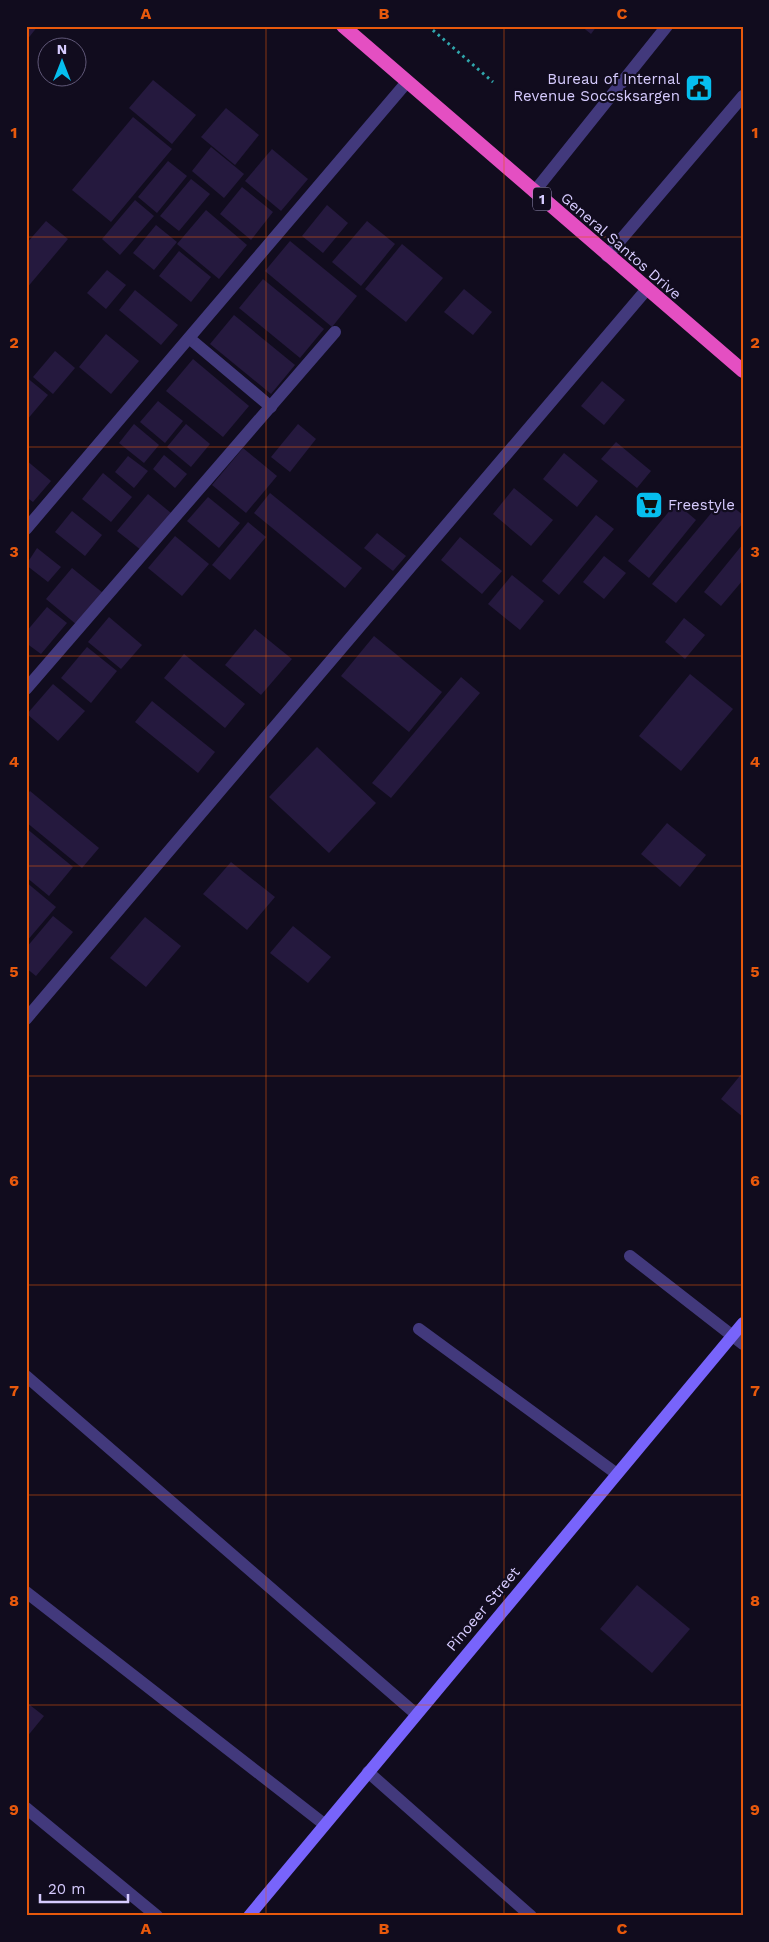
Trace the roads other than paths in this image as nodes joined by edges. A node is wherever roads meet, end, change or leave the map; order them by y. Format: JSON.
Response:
{"nodes":[{"id":1,"x":343,"y":26,"type":"edge"},
{"id":2,"x":667,"y":26,"type":"edge"},
{"id":3,"x":408,"y":82,"type":"junction"},
{"id":4,"x":743,"y":96,"type":"edge"},
{"id":5,"x":534,"y":192,"type":"junction"},
{"id":6,"x":607,"y":256,"type":"junction"},
{"id":7,"x":647,"y":289,"type":"junction"},
{"id":8,"x":335,"y":332,"type":"dead end"},
{"id":9,"x":189,"y":338,"type":"junction"},
{"id":10,"x":743,"y":371,"type":"edge"},
{"id":11,"x":271,"y":407,"type":"junction"},
{"id":12,"x":26,"y":529,"type":"edge"},
{"id":13,"x":26,"y":689,"type":"edge"},
{"id":14,"x":29,"y":1011,"type":"edge"},
{"id":15,"x":630,"y":1256,"type":"dead end"},
{"id":16,"x":743,"y":1323,"type":"edge"},
{"id":17,"x":419,"y":1329,"type":"dead end"},
{"id":18,"x":733,"y":1335,"type":"junction"},
{"id":19,"x":743,"y":1344,"type":"edge"},
{"id":20,"x":26,"y":1376,"type":"edge"},
{"id":21,"x":617,"y":1474,"type":"junction"},
{"id":22,"x":26,"y":1592,"type":"edge"},
{"id":23,"x":416,"y":1714,"type":"junction"},
{"id":24,"x":368,"y":1772,"type":"junction"},
{"id":25,"x":26,"y":1808,"type":"edge"},
{"id":26,"x":324,"y":1824,"type":"junction"},
{"id":27,"x":157,"y":1916,"type":"edge"},
{"id":28,"x":249,"y":1916,"type":"edge"},
{"id":29,"x":532,"y":1916,"type":"edge"}],
"edges":[{"from":1,"to":3,"type":"highway","name":"General Santos Drive","number":"1"},
{"from":2,"to":5,"type":"street"},
{"from":3,"to":5,"type":"highway","name":"General Santos Drive","number":"1"},
{"from":3,"to":9,"type":"street"},
{"from":4,"to":6,"type":"street"},
{"from":5,"to":6,"type":"highway","name":"General Santos Drive","number":"1"},
{"from":6,"to":7,"type":"highway","name":"General Santos Drive","number":"1"},
{"from":7,"to":10,"type":"highway","name":"General Santos Drive","number":"1"},
{"from":7,"to":14,"type":"street"},
{"from":8,"to":11,"type":"street"},
{"from":9,"to":11,"type":"street"},
{"from":9,"to":12,"type":"street"},
{"from":11,"to":13,"type":"street"},
{"from":15,"to":18,"type":"street"},
{"from":16,"to":18,"type":"main road","name":"Pinoeer Street"},
{"from":17,"to":21,"type":"street"},
{"from":18,"to":19,"type":"street"},
{"from":18,"to":21,"type":"main road","name":"Pinoeer Street"},
{"from":20,"to":23,"type":"street"},
{"from":21,"to":23,"type":"main road","name":"Pinoeer Street"},
{"from":22,"to":26,"type":"street"},
{"from":23,"to":24,"type":"main road","name":"Pinoeer Street"},
{"from":24,"to":26,"type":"main road","name":"Pinoeer Street"},
{"from":24,"to":29,"type":"street"},
{"from":25,"to":27,"type":"street"},
{"from":26,"to":28,"type":"main road","name":"Pinoeer Street"}]}
